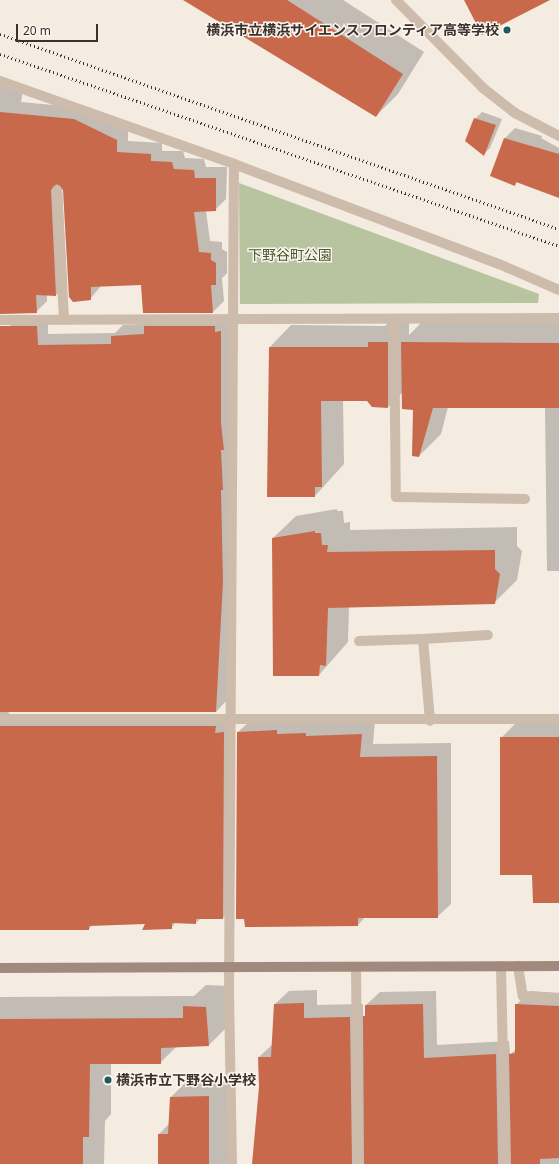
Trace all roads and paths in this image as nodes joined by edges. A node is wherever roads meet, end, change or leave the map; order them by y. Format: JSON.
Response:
{"nodes":[{"id":1,"x":396,"y":0,"type":"edge"},
{"id":2,"x":0,"y":81,"type":"edge"},
{"id":3,"x":559,"y":136,"type":"edge"},
{"id":4,"x":234,"y":164,"type":"junction"},
{"id":5,"x":57,"y":190,"type":"dead end"},
{"id":6,"x":559,"y":290,"type":"edge"},
{"id":7,"x":233,"y":318,"type":"junction"},
{"id":8,"x":559,"y":318,"type":"edge"},
{"id":9,"x":0,"y":320,"type":"edge"},
{"id":10,"x":64,"y":320,"type":"junction"},
{"id":11,"x":394,"y":320,"type":"junction"},
{"id":12,"x":525,"y":499,"type":"dead end"},
{"id":13,"x":488,"y":635,"type":"dead end"},
{"id":14,"x":423,"y":639,"type":"junction"},
{"id":15,"x":359,"y":641,"type":"dead end"},
{"id":16,"x":0,"y":719,"type":"edge"},
{"id":17,"x":232,"y":719,"type":"junction"},
{"id":18,"x":559,"y":719,"type":"edge"},
{"id":19,"x":430,"y":721,"type":"junction"},
{"id":20,"x":502,"y":966,"type":"junction"},
{"id":21,"x":518,"y":966,"type":"junction"},
{"id":22,"x":559,"y":966,"type":"edge"},
{"id":23,"x":229,"y":967,"type":"junction"},
{"id":24,"x":356,"y":967,"type":"junction"},
{"id":25,"x":0,"y":968,"type":"edge"},
{"id":26,"x":559,"y":998,"type":"edge"},
{"id":27,"x":232,"y":1164,"type":"edge"},
{"id":28,"x":358,"y":1164,"type":"edge"},
{"id":29,"x":505,"y":1164,"type":"edge"}],
"edges":[{"from":1,"to":3,"type":"street"},
{"from":2,"to":4,"type":"street"},
{"from":4,"to":6,"type":"street"},
{"from":4,"to":7,"type":"street"},
{"from":5,"to":10,"type":"street"},
{"from":7,"to":10,"type":"street"},
{"from":7,"to":11,"type":"street"},
{"from":7,"to":17,"type":"street"},
{"from":8,"to":11,"type":"street"},
{"from":9,"to":10,"type":"street"},
{"from":11,"to":12,"type":"street"},
{"from":13,"to":14,"type":"street"},
{"from":14,"to":15,"type":"street"},
{"from":14,"to":19,"type":"street"},
{"from":16,"to":17,"type":"street"},
{"from":17,"to":19,"type":"street"},
{"from":17,"to":23,"type":"street"},
{"from":18,"to":19,"type":"street"},
{"from":20,"to":21,"type":"street"},
{"from":20,"to":24,"type":"street"},
{"from":20,"to":29,"type":"street"},
{"from":21,"to":22,"type":"street"},
{"from":21,"to":26,"type":"street"},
{"from":23,"to":24,"type":"street"},
{"from":23,"to":25,"type":"street"},
{"from":23,"to":27,"type":"street"},
{"from":24,"to":28,"type":"street"}]}
